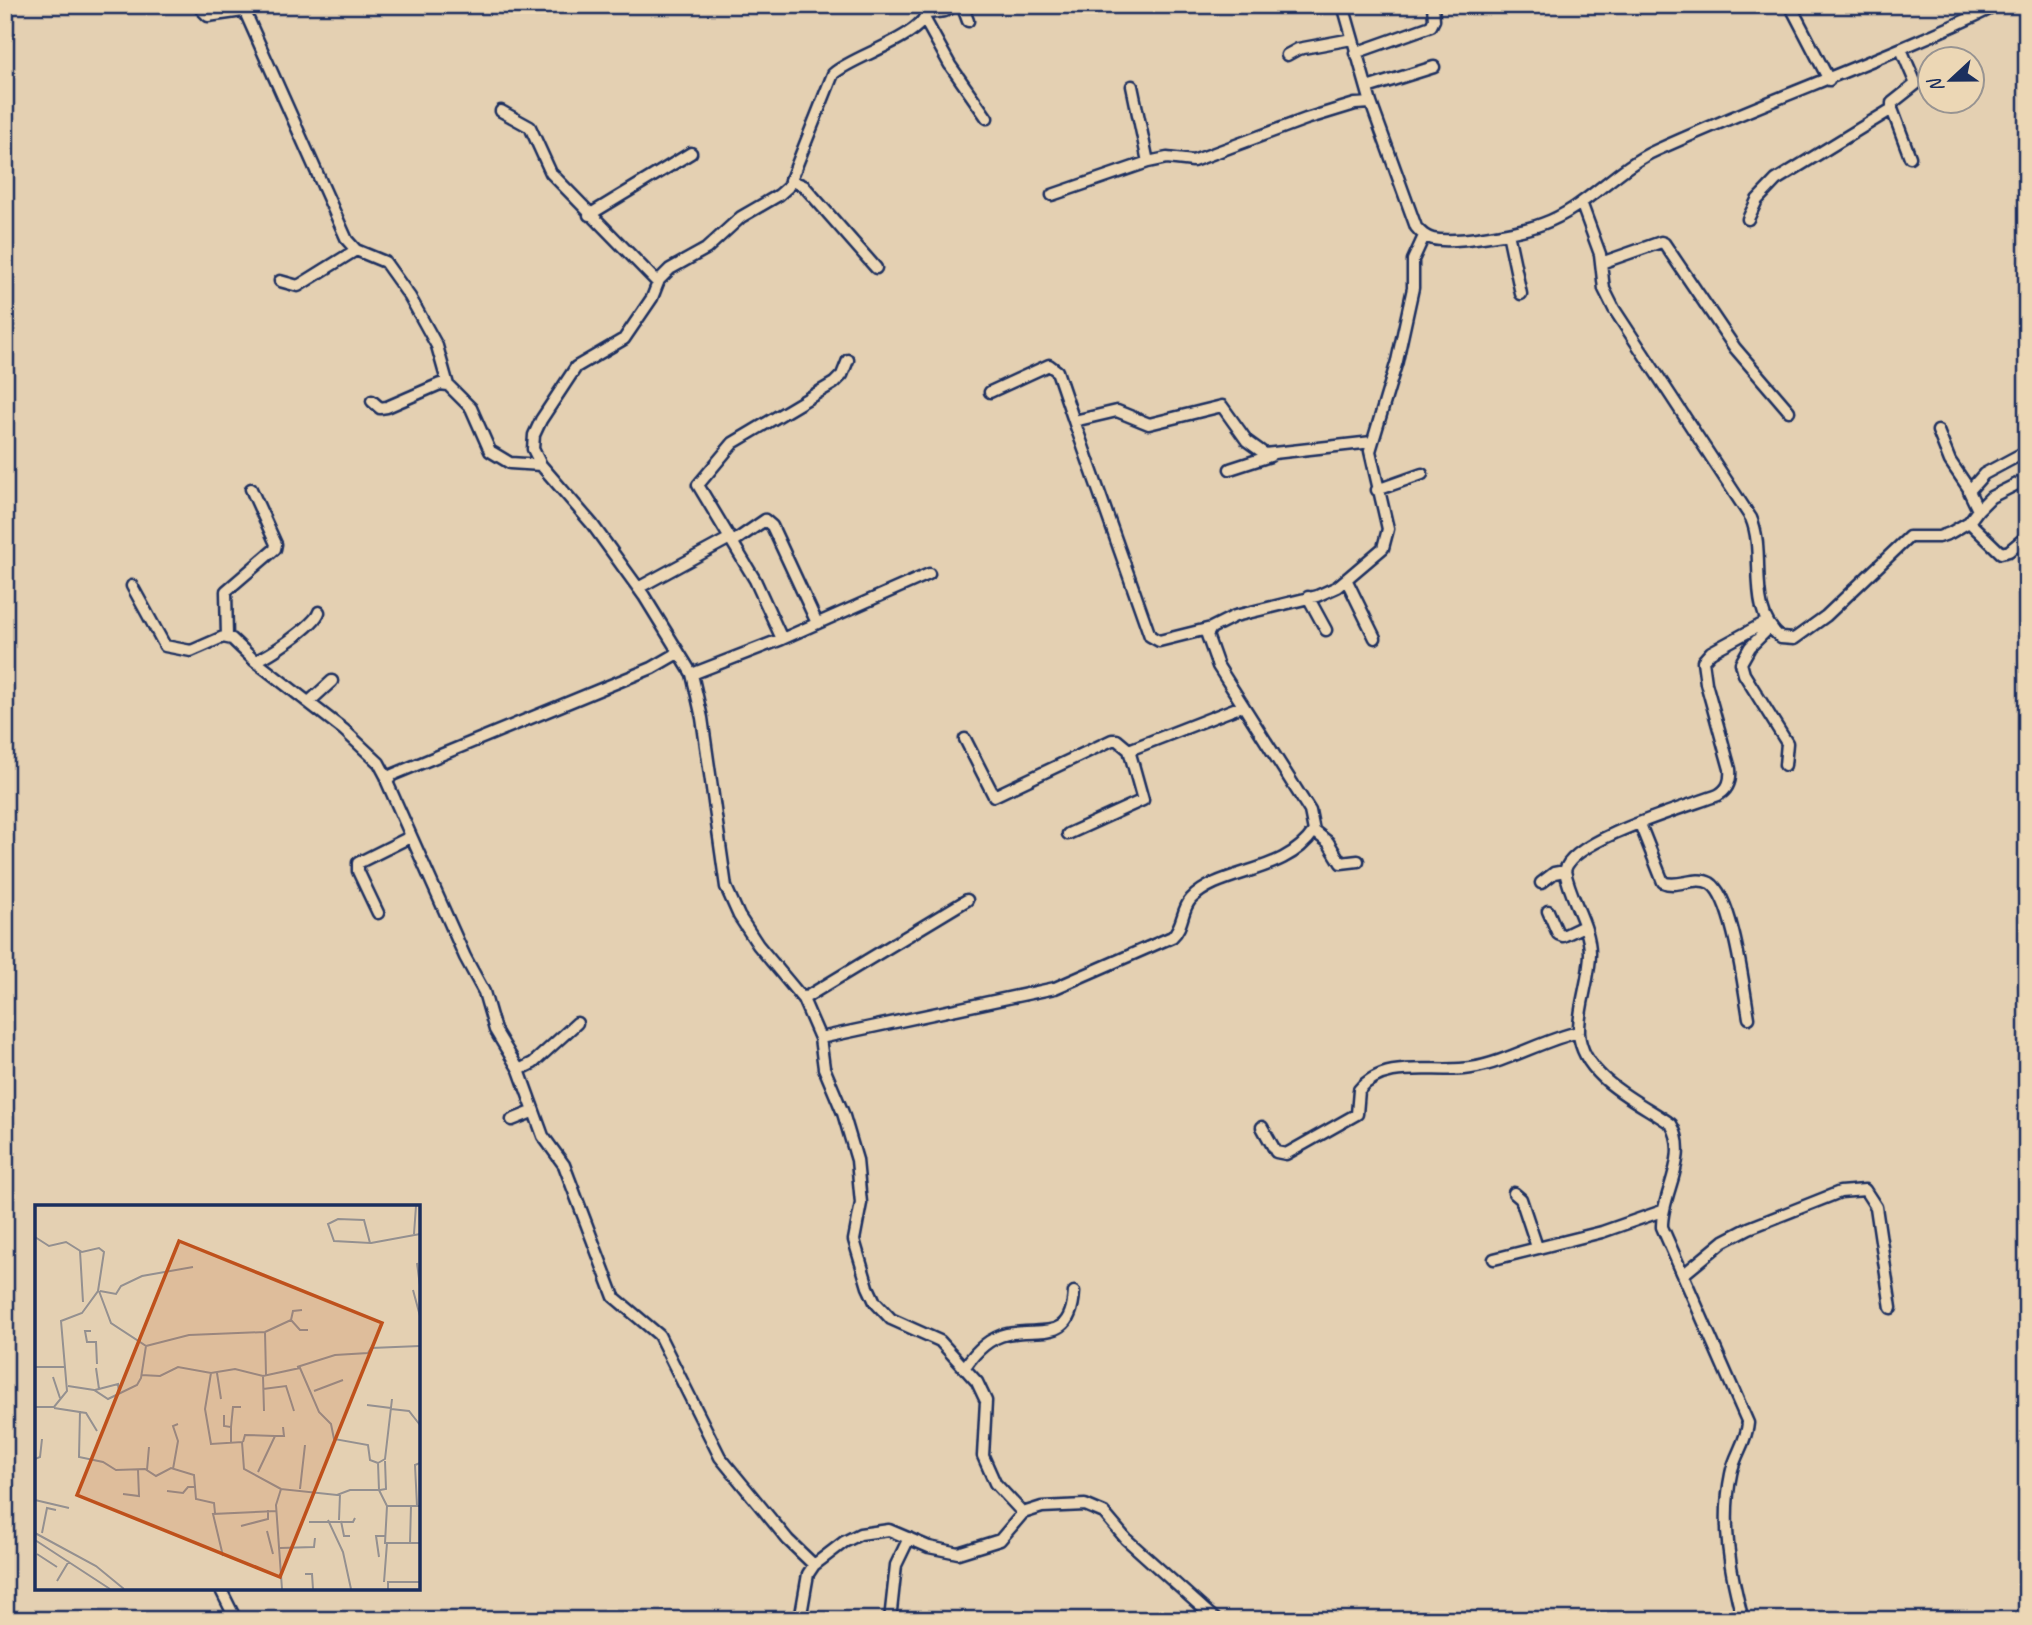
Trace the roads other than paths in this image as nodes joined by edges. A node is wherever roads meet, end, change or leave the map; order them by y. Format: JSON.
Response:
{"nodes":[{"id":1,"x":197,"y":5,"type":"edge"},
{"id":2,"x":956,"y":5,"type":"edge"},
{"id":3,"x":962,"y":5,"type":"edge"},
{"id":4,"x":1343,"y":5,"type":"edge"},
{"id":5,"x":1433,"y":5,"type":"edge"},
{"id":6,"x":1790,"y":5,"type":"edge"},
{"id":7,"x":1998,"y":5,"type":"edge"},
{"id":8,"x":927,"y":12,"type":"edge"},
{"id":9,"x":968,"y":21,"type":"dead end"},
{"id":10,"x":1352,"y":39,"type":"junction"},
{"id":11,"x":1901,"y":49,"type":"junction"},
{"id":12,"x":1355,"y":53,"type":"junction"},
{"id":13,"x":1287,"y":55,"type":"dead end"},
{"id":14,"x":1434,"y":67,"type":"dead end"},
{"id":15,"x":1829,"y":80,"type":"junction"},
{"id":16,"x":1132,"y":86,"type":"dead end"},
{"id":17,"x":1367,"y":88,"type":"junction"},
{"id":18,"x":1371,"y":103,"type":"junction"},
{"id":19,"x":1892,"y":109,"type":"junction"},
{"id":20,"x":501,"y":111,"type":"dead end"},
{"id":21,"x":987,"y":118,"type":"dead end"},
{"id":22,"x":691,"y":153,"type":"dead end"},
{"id":23,"x":1910,"y":157,"type":"dead end"},
{"id":24,"x":1149,"y":162,"type":"junction"},
{"id":25,"x":790,"y":180,"type":"junction"},
{"id":26,"x":1052,"y":195,"type":"dead end"},
{"id":27,"x":1582,"y":205,"type":"junction"},
{"id":28,"x":589,"y":215,"type":"junction"},
{"id":29,"x":1748,"y":219,"type":"dead end"},
{"id":30,"x":1663,"y":230,"type":"dead end"},
{"id":31,"x":1508,"y":233,"type":"junction"},
{"id":32,"x":1424,"y":236,"type":"junction"},
{"id":33,"x":1661,"y":242,"type":"junction"},
{"id":34,"x":356,"y":250,"type":"junction"},
{"id":35,"x":1601,"y":263,"type":"junction"},
{"id":36,"x":876,"y":268,"type":"dead end"},
{"id":37,"x":281,"y":281,"type":"dead end"},
{"id":38,"x":658,"y":283,"type":"junction"},
{"id":39,"x":1521,"y":294,"type":"dead end"},
{"id":40,"x":848,"y":360,"type":"dead end"},
{"id":41,"x":448,"y":386,"type":"junction"},
{"id":42,"x":990,"y":392,"type":"dead end"},
{"id":43,"x":372,"y":401,"type":"dead end"},
{"id":44,"x":1789,"y":411,"type":"dead end"},
{"id":45,"x":1074,"y":421,"type":"junction"},
{"id":46,"x":1938,"y":431,"type":"dead end"},
{"id":47,"x":1372,"y":442,"type":"junction"},
{"id":48,"x":2027,"y":451,"type":"edge"},
{"id":49,"x":1274,"y":454,"type":"junction"},
{"id":50,"x":541,"y":465,"type":"junction"},
{"id":51,"x":1230,"y":468,"type":"dead end"},
{"id":52,"x":1422,"y":474,"type":"dead end"},
{"id":53,"x":2027,"y":479,"type":"edge"},
{"id":54,"x":251,"y":489,"type":"dead end"},
{"id":55,"x":1969,"y":489,"type":"junction"},
{"id":56,"x":1377,"y":490,"type":"junction"},
{"id":57,"x":1978,"y":510,"type":"junction"},
{"id":58,"x":1969,"y":522,"type":"junction"},
{"id":59,"x":2027,"y":536,"type":"edge"},
{"id":60,"x":731,"y":540,"type":"junction"},
{"id":61,"x":929,"y":574,"type":"dead end"},
{"id":62,"x":1347,"y":581,"type":"junction"},
{"id":63,"x":132,"y":586,"type":"dead end"},
{"id":64,"x":638,"y":587,"type":"junction"},
{"id":65,"x":1308,"y":597,"type":"junction"},
{"id":66,"x":319,"y":612,"type":"dead end"},
{"id":67,"x":817,"y":623,"type":"junction"},
{"id":68,"x":1768,"y":625,"type":"junction"},
{"id":69,"x":1211,"y":628,"type":"junction"},
{"id":70,"x":1326,"y":630,"type":"dead end"},
{"id":71,"x":227,"y":637,"type":"junction"},
{"id":72,"x":1375,"y":638,"type":"dead end"},
{"id":73,"x":782,"y":639,"type":"junction"},
{"id":74,"x":678,"y":653,"type":"junction"},
{"id":75,"x":255,"y":661,"type":"junction"},
{"id":76,"x":692,"y":674,"type":"junction"},
{"id":77,"x":332,"y":681,"type":"dead end"},
{"id":78,"x":309,"y":702,"type":"junction"},
{"id":79,"x":1242,"y":706,"type":"junction"},
{"id":80,"x":965,"y":739,"type":"dead end"},
{"id":81,"x":1129,"y":750,"type":"junction"},
{"id":82,"x":1785,"y":765,"type":"dead end"},
{"id":83,"x":387,"y":778,"type":"junction"},
{"id":84,"x":1640,"y":824,"type":"junction"},
{"id":85,"x":1314,"y":831,"type":"junction"},
{"id":86,"x":1068,"y":834,"type":"dead end"},
{"id":87,"x":410,"y":837,"type":"junction"},
{"id":88,"x":1358,"y":861,"type":"dead end"},
{"id":89,"x":1565,"y":871,"type":"junction"},
{"id":90,"x":1541,"y":883,"type":"dead end"},
{"id":91,"x":967,"y":900,"type":"dead end"},
{"id":92,"x":1548,"y":911,"type":"dead end"},
{"id":93,"x":377,"y":913,"type":"dead end"},
{"id":94,"x":1584,"y":926,"type":"junction"},
{"id":95,"x":803,"y":999,"type":"junction"},
{"id":96,"x":1749,"y":1018,"type":"dead end"},
{"id":97,"x":577,"y":1023,"type":"dead end"},
{"id":98,"x":1579,"y":1032,"type":"junction"},
{"id":99,"x":820,"y":1038,"type":"junction"},
{"id":100,"x":519,"y":1070,"type":"junction"},
{"id":101,"x":532,"y":1112,"type":"junction"},
{"id":102,"x":512,"y":1121,"type":"dead end"},
{"id":103,"x":1262,"y":1127,"type":"dead end"},
{"id":104,"x":1514,"y":1193,"type":"dead end"},
{"id":105,"x":1662,"y":1211,"type":"junction"},
{"id":106,"x":1537,"y":1247,"type":"junction"},
{"id":107,"x":1494,"y":1259,"type":"dead end"},
{"id":108,"x":1684,"y":1274,"type":"junction"},
{"id":109,"x":1074,"y":1292,"type":"dead end"},
{"id":110,"x":1891,"y":1308,"type":"dead end"},
{"id":111,"x":965,"y":1367,"type":"junction"},
{"id":112,"x":1023,"y":1513,"type":"junction"},
{"id":113,"x":909,"y":1538,"type":"junction"},
{"id":114,"x":814,"y":1565,"type":"junction"},
{"id":115,"x":221,"y":1590,"type":"edge"},
{"id":116,"x":1211,"y":1619,"type":"edge"},
{"id":117,"x":236,"y":1620,"type":"edge"},
{"id":118,"x":800,"y":1620,"type":"edge"},
{"id":119,"x":890,"y":1620,"type":"edge"},
{"id":120,"x":1743,"y":1620,"type":"edge"}],
"edges":[{"from":1,"to":34,"type":"street"},
{"from":2,"to":8,"type":"street"},
{"from":3,"to":9,"type":"street"},
{"from":4,"to":10,"type":"street"},
{"from":5,"to":12,"type":"street"},
{"from":6,"to":15,"type":"street"},
{"from":7,"to":11,"type":"street"},
{"from":8,"to":21,"type":"street"},
{"from":8,"to":25,"type":"street"},
{"from":10,"to":12,"type":"street"},
{"from":10,"to":13,"type":"street"},
{"from":11,"to":15,"type":"street"},
{"from":11,"to":19,"type":"street"},
{"from":12,"to":17,"type":"street"},
{"from":14,"to":17,"type":"street"},
{"from":15,"to":27,"type":"street"},
{"from":16,"to":24,"type":"street"},
{"from":17,"to":18,"type":"street"},
{"from":18,"to":24,"type":"street"},
{"from":18,"to":32,"type":"street"},
{"from":19,"to":23,"type":"street"},
{"from":19,"to":29,"type":"street"},
{"from":20,"to":28,"type":"street"},
{"from":22,"to":28,"type":"street"},
{"from":24,"to":26,"type":"street"},
{"from":25,"to":36,"type":"street"},
{"from":25,"to":38,"type":"street"},
{"from":27,"to":31,"type":"street"},
{"from":27,"to":35,"type":"street"},
{"from":28,"to":38,"type":"street"},
{"from":30,"to":33,"type":"street"},
{"from":31,"to":32,"type":"street"},
{"from":31,"to":39,"type":"street"},
{"from":32,"to":47,"type":"street"},
{"from":33,"to":35,"type":"street"},
{"from":33,"to":44,"type":"street"},
{"from":34,"to":37,"type":"street"},
{"from":34,"to":41,"type":"street"},
{"from":35,"to":68,"type":"street"},
{"from":38,"to":50,"type":"street"},
{"from":40,"to":60,"type":"street"},
{"from":41,"to":43,"type":"street"},
{"from":41,"to":50,"type":"street"},
{"from":42,"to":45,"type":"street"},
{"from":45,"to":49,"type":"street"},
{"from":45,"to":69,"type":"street"},
{"from":46,"to":55,"type":"street"},
{"from":47,"to":49,"type":"street"},
{"from":47,"to":56,"type":"street"},
{"from":48,"to":55,"type":"street"},
{"from":49,"to":51,"type":"street"},
{"from":50,"to":64,"type":"street"},
{"from":52,"to":56,"type":"street"},
{"from":53,"to":57,"type":"street"},
{"from":54,"to":71,"type":"street"},
{"from":55,"to":57,"type":"street"},
{"from":56,"to":62,"type":"street"},
{"from":57,"to":58,"type":"street"},
{"from":58,"to":59,"type":"street"},
{"from":58,"to":68,"type":"street"},
{"from":60,"to":64,"type":"street"},
{"from":60,"to":67,"type":"street"},
{"from":60,"to":73,"type":"street"},
{"from":61,"to":67,"type":"street"},
{"from":62,"to":65,"type":"street"},
{"from":62,"to":72,"type":"street"},
{"from":63,"to":71,"type":"street"},
{"from":64,"to":74,"type":"street"},
{"from":65,"to":69,"type":"street"},
{"from":65,"to":70,"type":"street"},
{"from":66,"to":75,"type":"street"},
{"from":67,"to":73,"type":"street"},
{"from":68,"to":82,"type":"street"},
{"from":68,"to":84,"type":"street"},
{"from":69,"to":79,"type":"street"},
{"from":71,"to":75,"type":"street"},
{"from":73,"to":76,"type":"street"},
{"from":74,"to":76,"type":"street"},
{"from":74,"to":83,"type":"street"},
{"from":75,"to":78,"type":"street"},
{"from":76,"to":95,"type":"street"},
{"from":77,"to":78,"type":"street"},
{"from":78,"to":83,"type":"street"},
{"from":79,"to":81,"type":"street"},
{"from":79,"to":85,"type":"street"},
{"from":80,"to":81,"type":"street"},
{"from":81,"to":86,"type":"street"},
{"from":83,"to":87,"type":"street"},
{"from":84,"to":89,"type":"street"},
{"from":84,"to":96,"type":"street"},
{"from":85,"to":88,"type":"street"},
{"from":85,"to":99,"type":"street"},
{"from":87,"to":93,"type":"street"},
{"from":87,"to":100,"type":"street"},
{"from":89,"to":90,"type":"street"},
{"from":89,"to":94,"type":"street"},
{"from":91,"to":95,"type":"street"},
{"from":92,"to":94,"type":"street"},
{"from":94,"to":98,"type":"street"},
{"from":95,"to":99,"type":"street"},
{"from":97,"to":100,"type":"street"},
{"from":98,"to":103,"type":"street"},
{"from":98,"to":105,"type":"street"},
{"from":99,"to":111,"type":"street"},
{"from":100,"to":101,"type":"street"},
{"from":101,"to":102,"type":"street"},
{"from":101,"to":114,"type":"street"},
{"from":104,"to":106,"type":"street"},
{"from":105,"to":106,"type":"street"},
{"from":105,"to":108,"type":"street"},
{"from":106,"to":107,"type":"street"},
{"from":108,"to":110,"type":"street"},
{"from":108,"to":120,"type":"street"},
{"from":109,"to":111,"type":"street"},
{"from":111,"to":112,"type":"street"},
{"from":112,"to":113,"type":"street"},
{"from":112,"to":116,"type":"street"},
{"from":113,"to":114,"type":"street"},
{"from":113,"to":119,"type":"street"},
{"from":114,"to":118,"type":"street"},
{"from":115,"to":117,"type":"street"}]}
